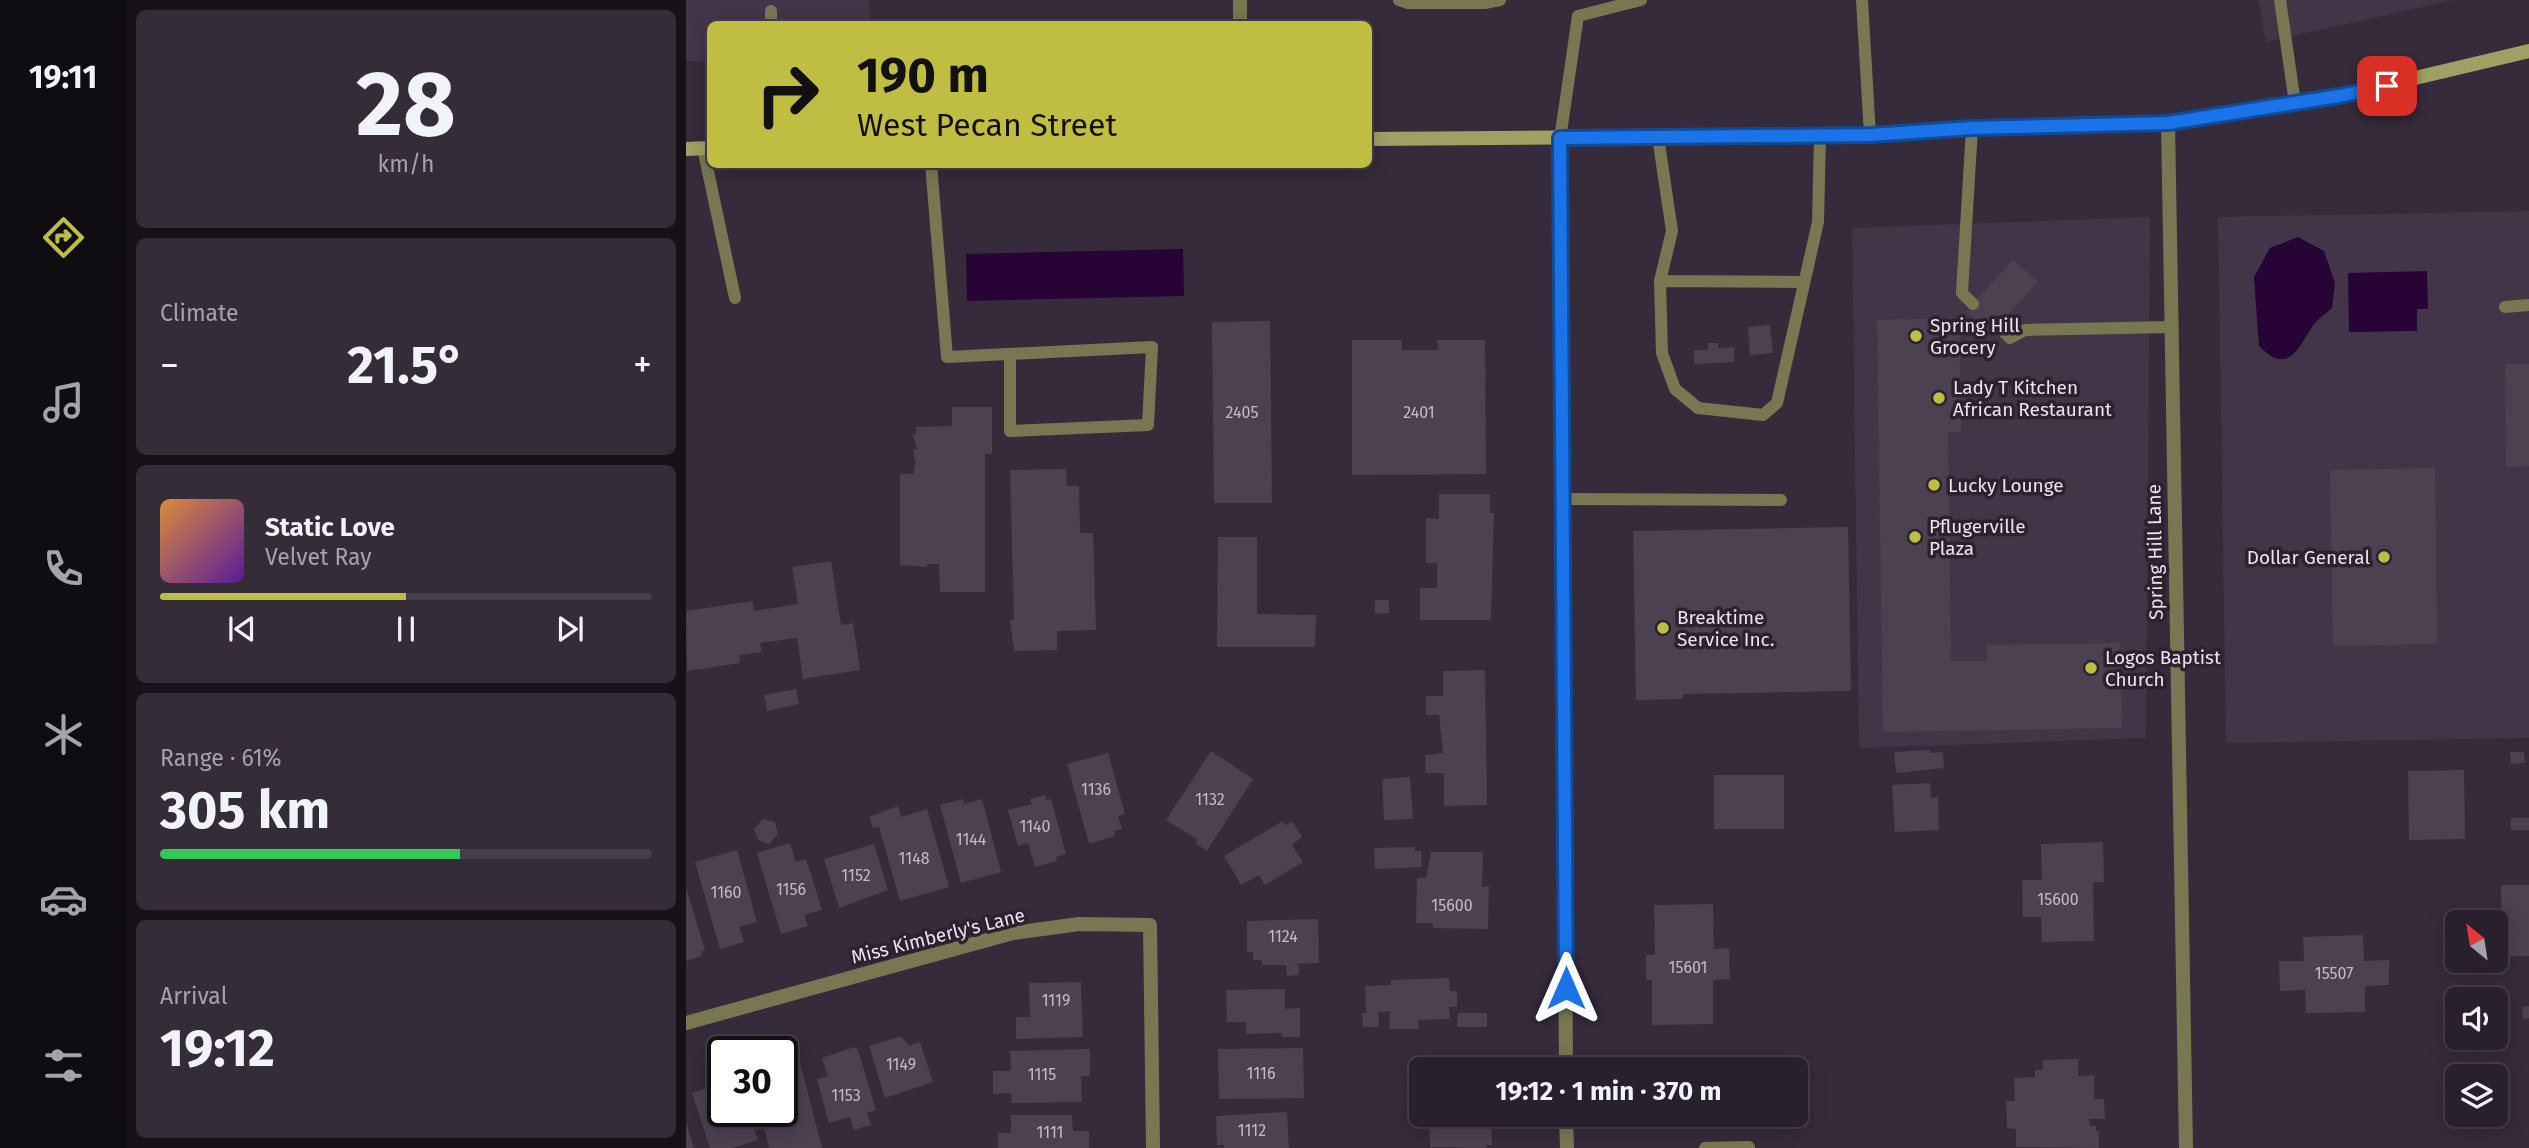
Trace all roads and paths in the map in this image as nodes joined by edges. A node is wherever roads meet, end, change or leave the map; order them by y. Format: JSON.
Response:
{"nodes":[{"id":1,"x":1240,"y":0,"type":"edge"},
{"id":2,"x":1399,"y":0,"type":"edge"},
{"id":3,"x":1500,"y":0,"type":"edge"},
{"id":4,"x":1641,"y":0,"type":"edge"},
{"id":5,"x":1862,"y":0,"type":"edge"},
{"id":6,"x":2280,"y":0,"type":"edge"},
{"id":7,"x":771,"y":11,"type":"dead end"},
{"id":8,"x":771,"y":21,"type":"edge"},
{"id":9,"x":1240,"y":21,"type":"edge"},
{"id":10,"x":2529,"y":51,"type":"edge"},
{"id":11,"x":2295,"y":103,"type":"junction"},
{"id":12,"x":2168,"y":123,"type":"junction"},
{"id":13,"x":1972,"y":128,"type":"junction"},
{"id":14,"x":1870,"y":135,"type":"junction"},
{"id":15,"x":1820,"y":136,"type":"junction"},
{"id":16,"x":1658,"y":137,"type":"junction"},
{"id":17,"x":1560,"y":138,"type":"junction"},
{"id":18,"x":1372,"y":139,"type":"edge"},
{"id":19,"x":707,"y":148,"type":"edge"},
{"id":20,"x":686,"y":149,"type":"edge"},
{"id":21,"x":711,"y":168,"type":"edge"},
{"id":22,"x":931,"y":168,"type":"edge"},
{"id":23,"x":1660,"y":281,"type":"junction"},
{"id":24,"x":1803,"y":282,"type":"junction"},
{"id":25,"x":735,"y":298,"type":"dead end"},
{"id":26,"x":1973,"y":304,"type":"dead end"},
{"id":27,"x":2529,"y":306,"type":"edge"},
{"id":28,"x":2505,"y":307,"type":"dead end"},
{"id":29,"x":1998,"y":326,"type":"dead end"},
{"id":30,"x":2171,"y":327,"type":"junction"},
{"id":31,"x":1010,"y":354,"type":"junction"},
{"id":32,"x":1564,"y":499,"type":"junction"},
{"id":33,"x":1781,"y":500,"type":"dead end"},
{"id":34,"x":686,"y":1023,"type":"edge"},
{"id":35,"x":1566,"y":1057,"type":"edge"},
{"id":36,"x":1566,"y":1127,"type":"edge"},
{"id":37,"x":1749,"y":1147,"type":"edge"},
{"id":38,"x":1153,"y":1148,"type":"edge"},
{"id":39,"x":1567,"y":1148,"type":"edge"},
{"id":40,"x":1705,"y":1148,"type":"edge"},
{"id":41,"x":2186,"y":1148,"type":"edge"}],
"edges":[{"from":1,"to":9,"type":"street"},
{"from":2,"to":3,"type":"lane"},
{"from":4,"to":17,"type":"lane"},
{"from":5,"to":14,"type":"lane"},
{"from":6,"to":11,"type":"lane"},
{"from":7,"to":8,"type":"lane"},
{"from":10,"to":11,"type":"main road"},
{"from":11,"to":12,"type":"main road"},
{"from":12,"to":13,"type":"main road"},
{"from":12,"to":30,"type":"street","name":"Spring Hill Lane"},
{"from":13,"to":14,"type":"main road"},
{"from":13,"to":26,"type":"lane"},
{"from":14,"to":15,"type":"main road"},
{"from":15,"to":16,"type":"main road"},
{"from":15,"to":24,"type":"lane"},
{"from":16,"to":17,"type":"main road"},
{"from":16,"to":23,"type":"lane"},
{"from":17,"to":18,"type":"main road"},
{"from":17,"to":32,"type":"street"},
{"from":19,"to":20,"type":"main road"},
{"from":21,"to":25,"type":"lane"},
{"from":22,"to":31,"type":"lane"},
{"from":23,"to":24,"type":"lane"},
{"from":23,"to":24,"type":"lane"},
{"from":27,"to":28,"type":"lane"},
{"from":29,"to":30,"type":"lane"},
{"from":30,"to":41,"type":"street","name":"Spring Hill Lane"},
{"from":31,"to":31,"type":"lane"},
{"from":32,"to":33,"type":"lane"},
{"from":32,"to":35,"type":"street"},
{"from":34,"to":38,"type":"street","name":"Miss Kimberly's Lane"},
{"from":36,"to":39,"type":"street"},
{"from":37,"to":40,"type":"lane"}]}
